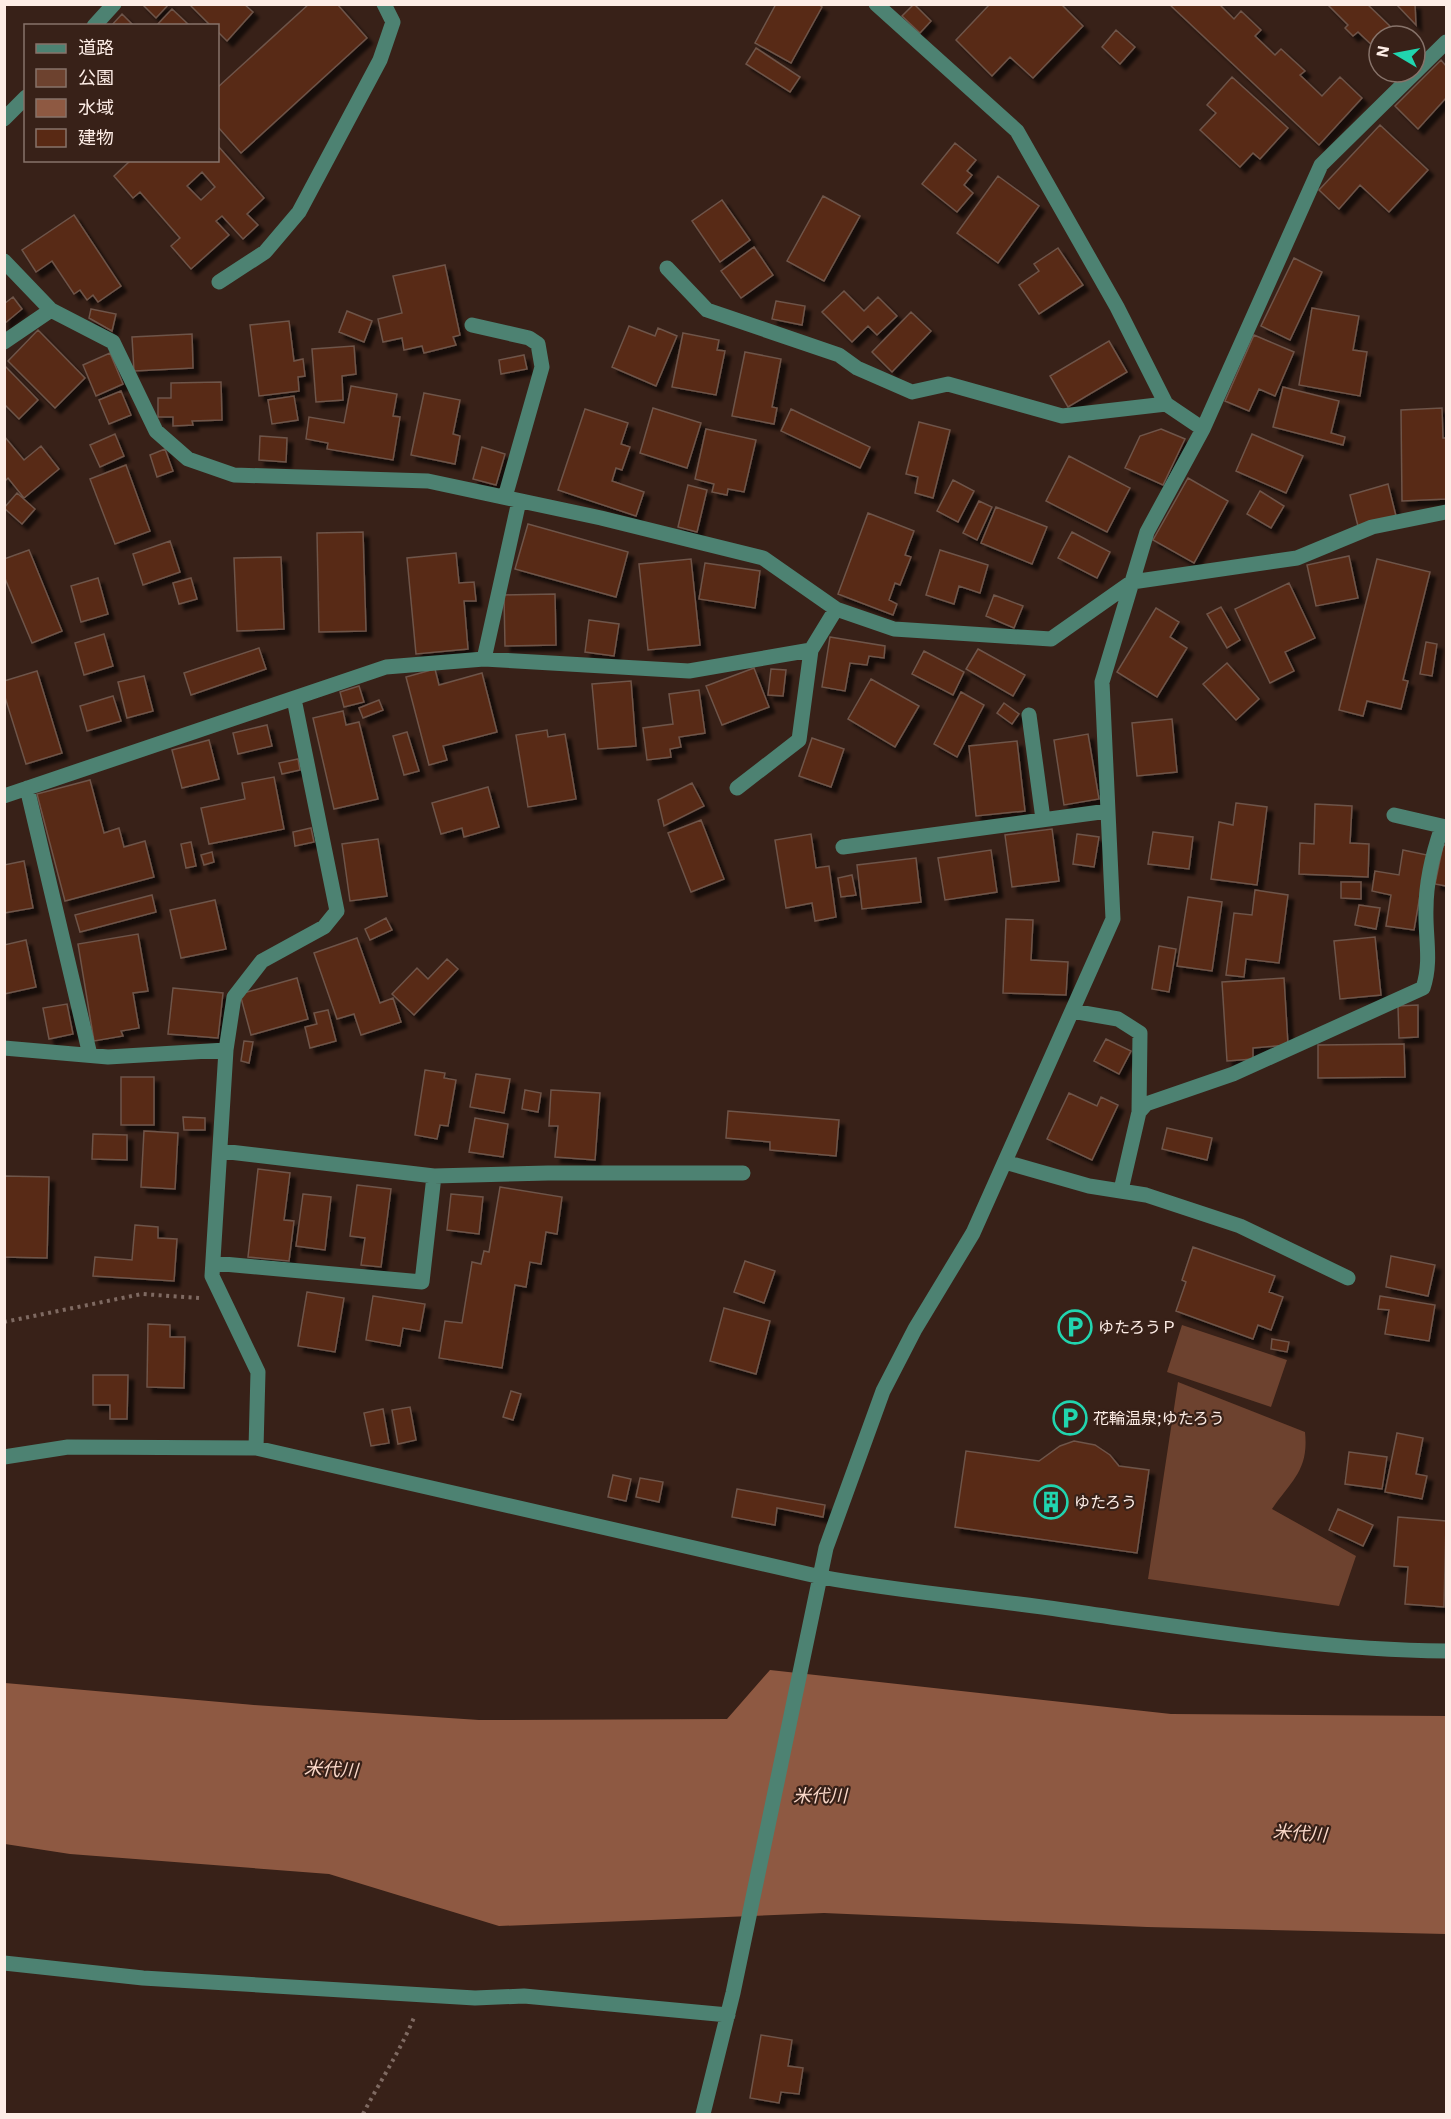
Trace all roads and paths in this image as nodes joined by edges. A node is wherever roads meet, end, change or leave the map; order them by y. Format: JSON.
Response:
{"nodes":[{"id":1,"x":114,"y":4,"type":"edge"},
{"id":2,"x":384,"y":4,"type":"edge"},
{"id":3,"x":876,"y":4,"type":"edge"},
{"id":4,"x":95,"y":24,"type":"edge"},
{"id":5,"x":1446,"y":42,"type":"edge"},
{"id":6,"x":24,"y":99,"type":"edge"},
{"id":7,"x":4,"y":119,"type":"edge"},
{"id":8,"x":4,"y":261,"type":"edge"},
{"id":9,"x":667,"y":268,"type":"dead end"},
{"id":10,"x":219,"y":282,"type":"dead end"},
{"id":11,"x":51,"y":310,"type":"junction"},
{"id":12,"x":472,"y":325,"type":"dead end"},
{"id":13,"x":4,"y":342,"type":"edge"},
{"id":14,"x":1166,"y":404,"type":"junction"},
{"id":15,"x":1203,"y":429,"type":"junction"},
{"id":16,"x":512,"y":499,"type":"junction"},
{"id":17,"x":1446,"y":512,"type":"edge"},
{"id":18,"x":1132,"y":582,"type":"junction"},
{"id":19,"x":836,"y":609,"type":"junction"},
{"id":20,"x":811,"y":650,"type":"junction"},
{"id":21,"x":484,"y":659,"type":"junction"},
{"id":22,"x":294,"y":699,"type":"junction"},
{"id":23,"x":1029,"y":715,"type":"dead end"},
{"id":24,"x":27,"y":788,"type":"junction"},
{"id":25,"x":737,"y":788,"type":"dead end"},
{"id":26,"x":4,"y":796,"type":"edge"},
{"id":27,"x":1108,"y":811,"type":"junction"},
{"id":28,"x":1394,"y":815,"type":"dead end"},
{"id":29,"x":1043,"y":819,"type":"junction"},
{"id":30,"x":1444,"y":827,"type":"edge"},
{"id":31,"x":843,"y":847,"type":"dead end"},
{"id":32,"x":1072,"y":1011,"type":"junction"},
{"id":33,"x":4,"y":1048,"type":"edge"},
{"id":34,"x":226,"y":1050,"type":"junction"},
{"id":35,"x":90,"y":1055,"type":"junction"},
{"id":36,"x":1139,"y":1112,"type":"junction"},
{"id":37,"x":221,"y":1151,"type":"junction"},
{"id":38,"x":1005,"y":1162,"type":"junction"},
{"id":39,"x":743,"y":1173,"type":"dead end"},
{"id":40,"x":434,"y":1176,"type":"junction"},
{"id":41,"x":1121,"y":1190,"type":"junction"},
{"id":42,"x":213,"y":1263,"type":"junction"},
{"id":43,"x":1348,"y":1278,"type":"dead end"},
{"id":44,"x":224,"y":1300,"type":"junction"},
{"id":45,"x":4,"y":1322,"type":"edge"},
{"id":46,"x":256,"y":1448,"type":"junction"},
{"id":47,"x":4,"y":1457,"type":"edge"},
{"id":48,"x":820,"y":1577,"type":"junction"},
{"id":49,"x":1446,"y":1651,"type":"edge"},
{"id":50,"x":4,"y":1963,"type":"edge"},
{"id":51,"x":421,"y":1994,"type":"junction"},
{"id":52,"x":728,"y":2015,"type":"junction"},
{"id":53,"x":707,"y":2113,"type":"edge"},
{"id":54,"x":363,"y":2115,"type":"edge"}],
"edges":[{"from":1,"to":4,"type":"street"},
{"from":2,"to":10,"type":"street"},
{"from":3,"to":14,"type":"street"},
{"from":5,"to":15,"type":"street"},
{"from":6,"to":7,"type":"street"},
{"from":8,"to":11,"type":"street"},
{"from":9,"to":14,"type":"street"},
{"from":11,"to":13,"type":"street"},
{"from":11,"to":16,"type":"street"},
{"from":12,"to":16,"type":"street"},
{"from":14,"to":15,"type":"street"},
{"from":15,"to":18,"type":"street"},
{"from":16,"to":19,"type":"street"},
{"from":16,"to":21,"type":"street"},
{"from":17,"to":18,"type":"street"},
{"from":18,"to":19,"type":"street"},
{"from":18,"to":27,"type":"street"},
{"from":19,"to":20,"type":"street"},
{"from":20,"to":21,"type":"street"},
{"from":20,"to":25,"type":"street"},
{"from":21,"to":22,"type":"street"},
{"from":22,"to":24,"type":"street"},
{"from":22,"to":34,"type":"street"},
{"from":23,"to":29,"type":"street"},
{"from":24,"to":26,"type":"street"},
{"from":24,"to":35,"type":"street"},
{"from":27,"to":29,"type":"street"},
{"from":27,"to":32,"type":"street"},
{"from":28,"to":30,"type":"street"},
{"from":29,"to":31,"type":"street"},
{"from":30,"to":36,"type":"street"},
{"from":32,"to":36,"type":"street"},
{"from":32,"to":38,"type":"street"},
{"from":33,"to":35,"type":"street"},
{"from":34,"to":35,"type":"street"},
{"from":34,"to":37,"type":"street"},
{"from":36,"to":41,"type":"street"},
{"from":37,"to":40,"type":"street"},
{"from":37,"to":42,"type":"street"},
{"from":38,"to":41,"type":"street"},
{"from":38,"to":48,"type":"street"},
{"from":39,"to":40,"type":"street"},
{"from":40,"to":42,"type":"street"},
{"from":41,"to":43,"type":"street"},
{"from":42,"to":44,"type":"street"},
{"from":44,"to":45,"type":"path"},
{"from":44,"to":46,"type":"street"},
{"from":46,"to":47,"type":"street"},
{"from":46,"to":48,"type":"street"},
{"from":48,"to":49,"type":"street"},
{"from":48,"to":52,"type":"street"},
{"from":50,"to":51,"type":"street"},
{"from":51,"to":52,"type":"street"},
{"from":51,"to":54,"type":"path"},
{"from":52,"to":53,"type":"street"}]}
